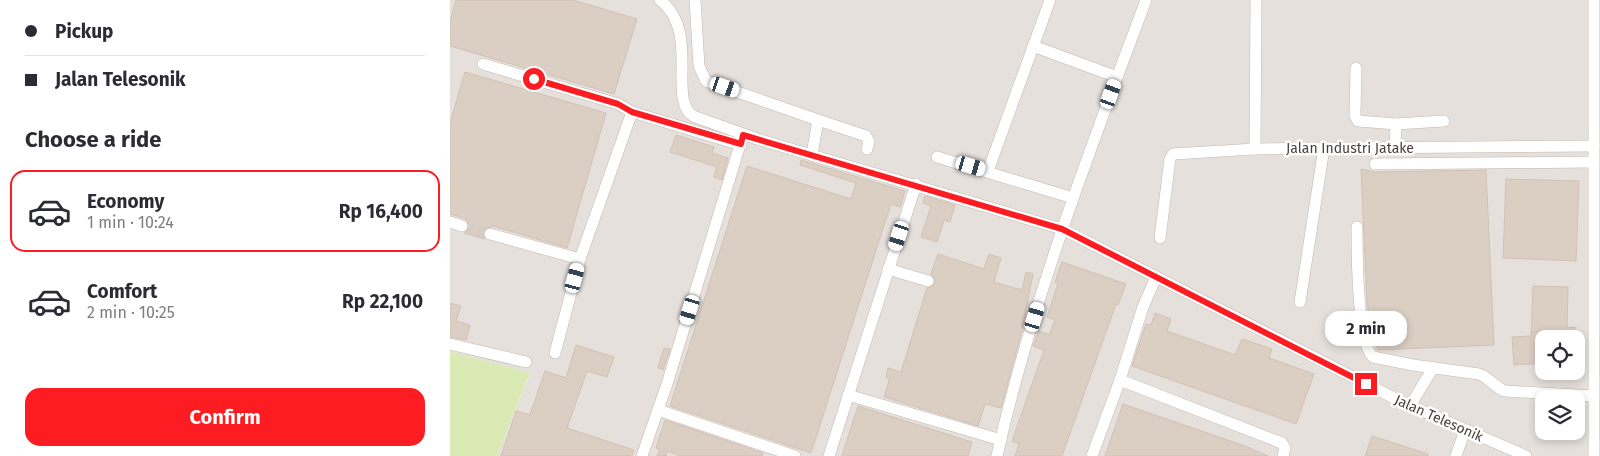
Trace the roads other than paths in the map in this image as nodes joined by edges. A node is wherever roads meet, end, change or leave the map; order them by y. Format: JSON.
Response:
{"nodes":[{"id":1,"x":660,"y":0,"type":"edge"},
{"id":2,"x":695,"y":0,"type":"edge"},
{"id":3,"x":1050,"y":0,"type":"edge"},
{"id":4,"x":1146,"y":0,"type":"edge"},
{"id":5,"x":1256,"y":0,"type":"edge"},
{"id":6,"x":1594,"y":0,"type":"edge"},
{"id":7,"x":1597,"y":15,"type":"edge"},
{"id":8,"x":1033,"y":46,"type":"junction"},
{"id":9,"x":483,"y":64,"type":"dead end"},
{"id":10,"x":1356,"y":68,"type":"dead end"},
{"id":11,"x":1117,"y":76,"type":"junction"},
{"id":12,"x":632,"y":112,"type":"junction"},
{"id":13,"x":818,"y":120,"type":"junction"},
{"id":14,"x":1444,"y":121,"type":"dead end"},
{"id":15,"x":1396,"y":124,"type":"junction"},
{"id":16,"x":742,"y":140,"type":"junction"},
{"id":17,"x":1594,"y":146,"type":"junction"},
{"id":18,"x":1324,"y":148,"type":"junction"},
{"id":19,"x":1395,"y":148,"type":"junction"},
{"id":20,"x":867,"y":149,"type":"dead end"},
{"id":21,"x":1255,"y":149,"type":"junction"},
{"id":22,"x":812,"y":154,"type":"junction"},
{"id":23,"x":937,"y":157,"type":"dead end"},
{"id":24,"x":1594,"y":162,"type":"junction"},
{"id":25,"x":1375,"y":164,"type":"dead end"},
{"id":26,"x":988,"y":171,"type":"junction"},
{"id":27,"x":916,"y":184,"type":"junction"},
{"id":28,"x":1073,"y":198,"type":"junction"},
{"id":29,"x":450,"y":222,"type":"edge"},
{"id":30,"x":462,"y":226,"type":"tunnel mouth"},
{"id":31,"x":1357,"y":227,"type":"dead end"},
{"id":32,"x":1062,"y":229,"type":"junction"},
{"id":33,"x":490,"y":234,"type":"tunnel mouth"},
{"id":34,"x":1160,"y":238,"type":"dead end"},
{"id":35,"x":580,"y":259,"type":"junction"},
{"id":36,"x":888,"y":269,"type":"junction"},
{"id":37,"x":1156,"y":277,"type":"junction"},
{"id":38,"x":928,"y":281,"type":"dead end"},
{"id":39,"x":1596,"y":284,"type":"edge"},
{"id":40,"x":1300,"y":302,"type":"dead end"},
{"id":41,"x":450,"y":344,"type":"edge"},
{"id":42,"x":555,"y":353,"type":"dead end"},
{"id":43,"x":526,"y":362,"type":"dead end"},
{"id":44,"x":1433,"y":368,"type":"junction"},
{"id":45,"x":1120,"y":380,"type":"junction"},
{"id":46,"x":848,"y":395,"type":"junction"},
{"id":47,"x":1593,"y":396,"type":"junction"},
{"id":48,"x":1410,"y":406,"type":"junction"},
{"id":49,"x":658,"y":410,"type":"junction"},
{"id":50,"x":1465,"y":430,"type":"junction"},
{"id":51,"x":1001,"y":440,"type":"junction"},
{"id":52,"x":642,"y":456,"type":"edge"},
{"id":53,"x":795,"y":456,"type":"edge"},
{"id":54,"x":829,"y":456,"type":"edge"},
{"id":55,"x":997,"y":456,"type":"edge"},
{"id":56,"x":1092,"y":456,"type":"edge"},
{"id":57,"x":1283,"y":456,"type":"edge"},
{"id":58,"x":1456,"y":456,"type":"edge"},
{"id":59,"x":1526,"y":456,"type":"edge"},
{"id":60,"x":1594,"y":456,"type":"edge"}],
"edges":[{"from":1,"to":16,"type":"street","name":"Jalan Telesonik"},
{"from":2,"to":13,"type":"street"},
{"from":3,"to":8,"type":"street"},
{"from":4,"to":11,"type":"street"},
{"from":5,"to":21,"type":"street"},
{"from":6,"to":7,"type":"street"},
{"from":7,"to":17,"type":"street"},
{"from":8,"to":11,"type":"street"},
{"from":8,"to":26,"type":"street"},
{"from":9,"to":12,"type":"street"},
{"from":10,"to":15,"type":"street"},
{"from":11,"to":28,"type":"street"},
{"from":12,"to":16,"type":"street"},
{"from":12,"to":35,"type":"street"},
{"from":13,"to":20,"type":"street"},
{"from":13,"to":22,"type":"street"},
{"from":14,"to":15,"type":"street"},
{"from":15,"to":19,"type":"street"},
{"from":16,"to":22,"type":"street","name":"Jalan Telesonik"},
{"from":16,"to":49,"type":"street"},
{"from":17,"to":19,"type":"street","name":"Jalan Industri Jatake"},
{"from":17,"to":24,"type":"street"},
{"from":18,"to":19,"type":"street","name":"Jalan Industri Jatake"},
{"from":18,"to":21,"type":"street","name":"Jalan Industri Jatake"},
{"from":18,"to":40,"type":"street"},
{"from":21,"to":34,"type":"street","name":"Jalan Industri Jatake"},
{"from":22,"to":27,"type":"street","name":"Jalan Telesonik"},
{"from":23,"to":26,"type":"street"},
{"from":24,"to":25,"type":"street"},
{"from":24,"to":39,"type":"street"},
{"from":26,"to":28,"type":"street"},
{"from":27,"to":32,"type":"street","name":"Jalan Telesonik"},
{"from":27,"to":36,"type":"street"},
{"from":28,"to":32,"type":"street"},
{"from":29,"to":30,"type":"street"},
{"from":31,"to":44,"type":"street"},
{"from":32,"to":37,"type":"street","name":"Jalan Telesonik"},
{"from":32,"to":51,"type":"street"},
{"from":33,"to":35,"type":"street"},
{"from":35,"to":42,"type":"street"},
{"from":36,"to":38,"type":"street"},
{"from":36,"to":46,"type":"street"},
{"from":37,"to":45,"type":"street"},
{"from":37,"to":48,"type":"street","name":"Jalan Telesonik"},
{"from":39,"to":47,"type":"street"},
{"from":41,"to":43,"type":"street"},
{"from":44,"to":47,"type":"street"},
{"from":44,"to":48,"type":"street"},
{"from":45,"to":56,"type":"street"},
{"from":45,"to":57,"type":"street"},
{"from":46,"to":51,"type":"street"},
{"from":46,"to":54,"type":"street"},
{"from":47,"to":60,"type":"street"},
{"from":48,"to":50,"type":"street","name":"Jalan Telesonik"},
{"from":49,"to":52,"type":"street"},
{"from":49,"to":53,"type":"street"},
{"from":50,"to":58,"type":"street"},
{"from":50,"to":59,"type":"street","name":"Jalan Telesonik"},
{"from":51,"to":55,"type":"street"}]}
